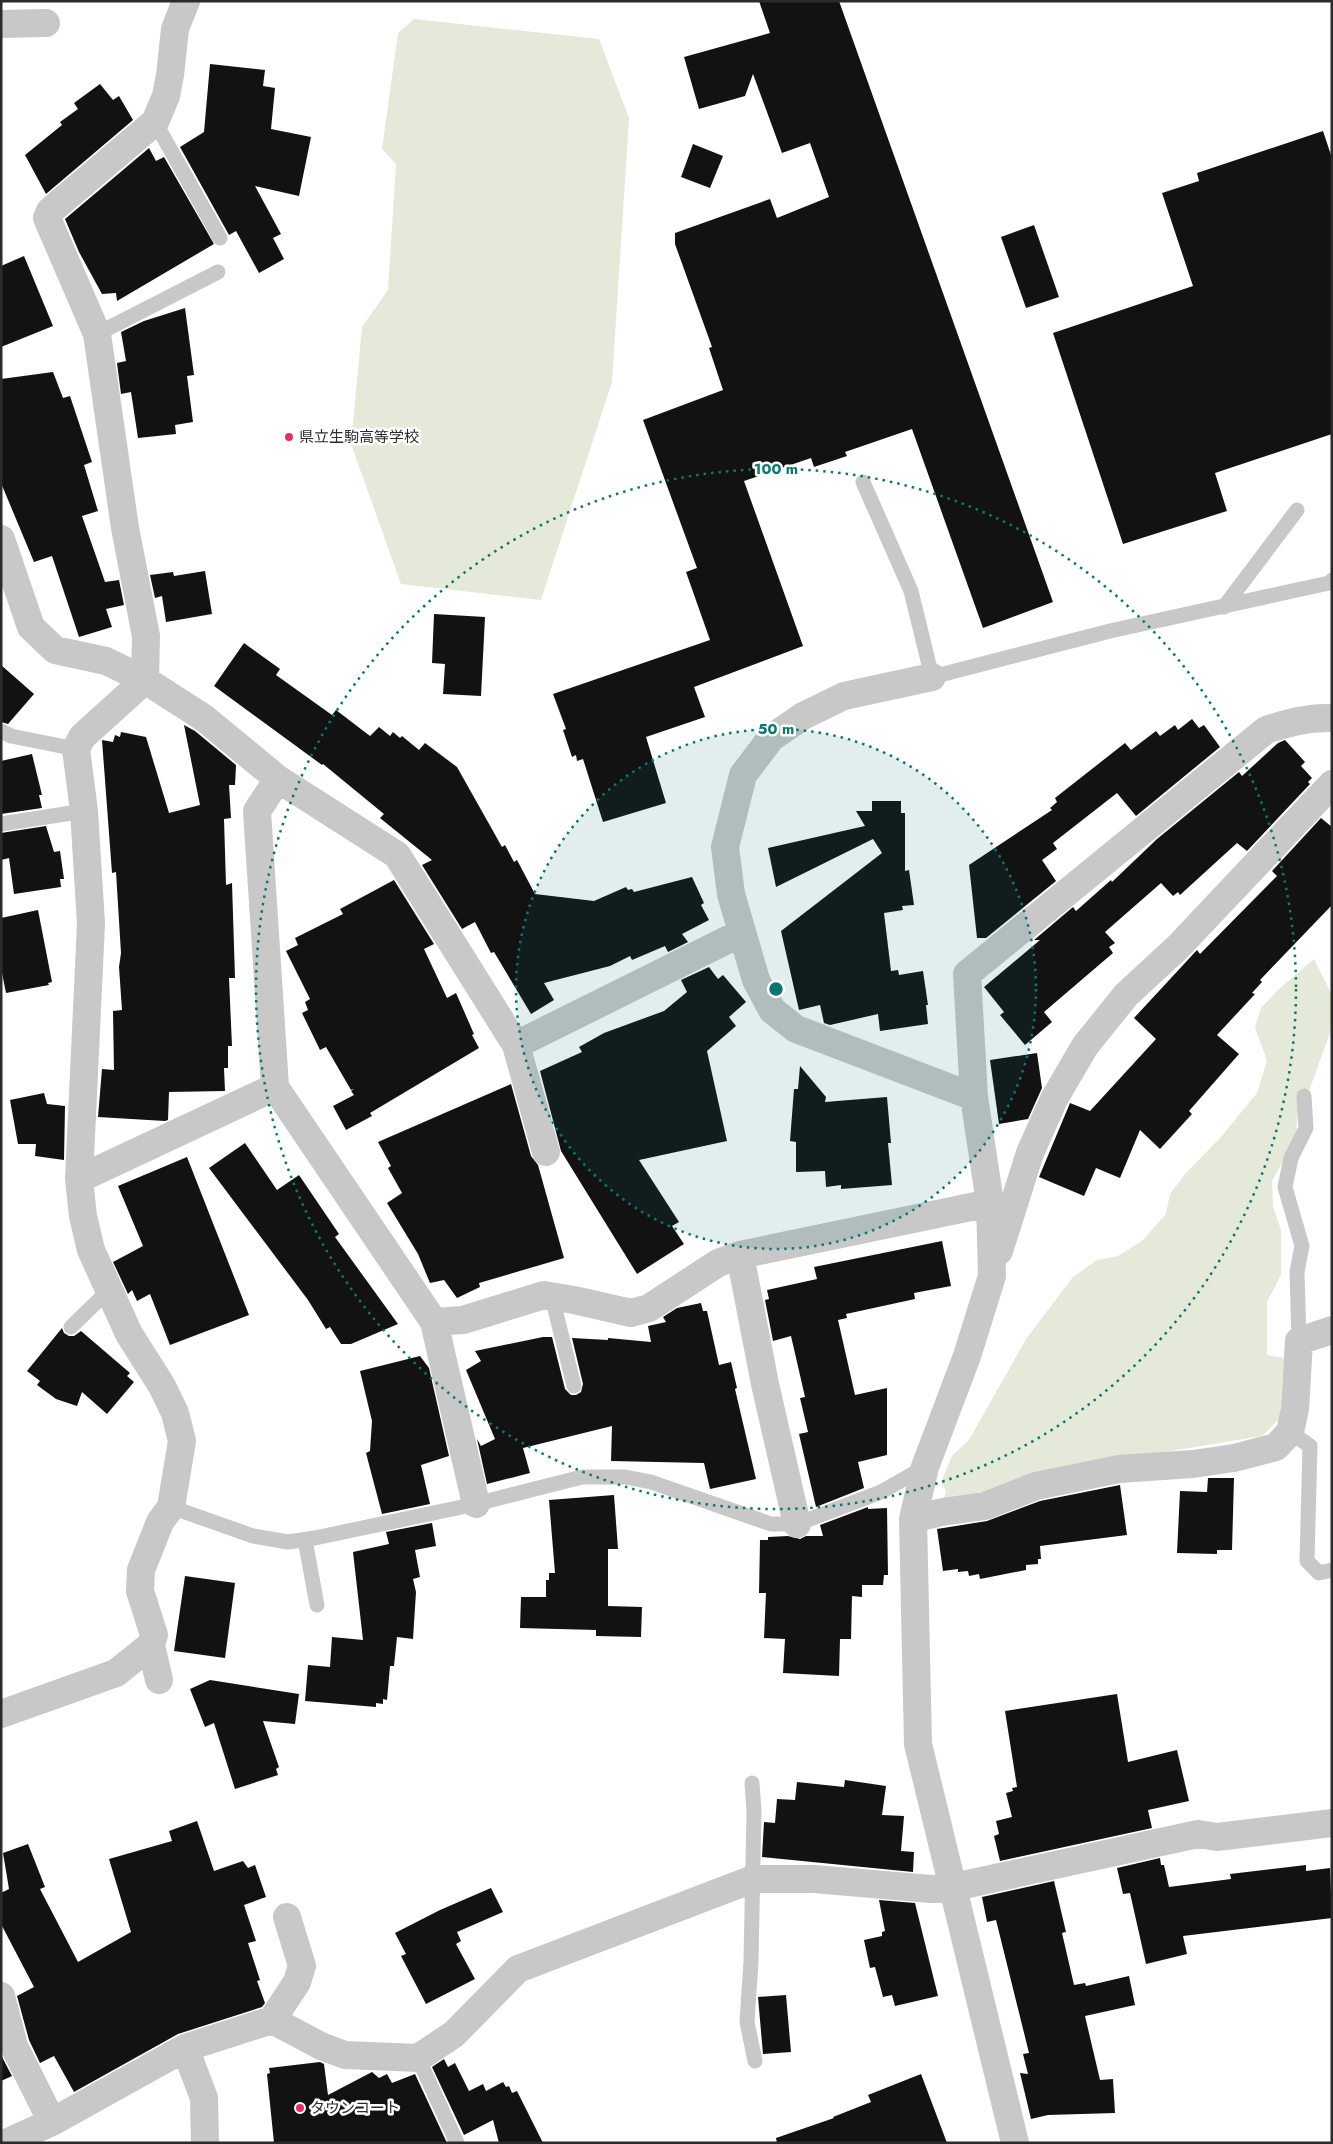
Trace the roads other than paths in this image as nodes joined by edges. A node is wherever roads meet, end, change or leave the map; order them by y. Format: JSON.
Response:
{"nodes":[{"id":1,"x":186,"y":1,"type":"edge"},
{"id":2,"x":46,"y":23,"type":"dead end"},
{"id":3,"x":1,"y":24,"type":"edge"},
{"id":4,"x":155,"y":122,"type":"junction"},
{"id":5,"x":220,"y":238,"type":"dead end"},
{"id":6,"x":218,"y":272,"type":"dead end"},
{"id":7,"x":97,"y":334,"type":"junction"},
{"id":8,"x":863,"y":482,"type":"dead end"},
{"id":9,"x":1297,"y":510,"type":"dead end"},
{"id":10,"x":1,"y":539,"type":"edge"},
{"id":11,"x":1332,"y":580,"type":"edge"},
{"id":12,"x":1224,"y":607,"type":"junction"},
{"id":13,"x":932,"y":677,"type":"junction"},
{"id":14,"x":145,"y":680,"type":"junction"},
{"id":15,"x":1332,"y":718,"type":"edge"},
{"id":16,"x":1,"y":731,"type":"edge"},
{"id":17,"x":76,"y":749,"type":"junction"},
{"id":18,"x":278,"y":779,"type":"junction"},
{"id":19,"x":1332,"y":784,"type":"edge"},
{"id":20,"x":84,"y":811,"type":"junction"},
{"id":21,"x":1,"y":824,"type":"edge"},
{"id":22,"x":741,"y":933,"type":"junction"},
{"id":23,"x":516,"y":1046,"type":"junction"},
{"id":24,"x":275,"y":1087,"type":"junction"},
{"id":25,"x":1304,"y":1096,"type":"dead end"},
{"id":26,"x":974,"y":1097,"type":"junction"},
{"id":27,"x":546,"y":1152,"type":"dead end"},
{"id":28,"x":79,"y":1179,"type":"junction"},
{"id":29,"x":990,"y":1203,"type":"junction"},
{"id":30,"x":740,"y":1255,"type":"junction"},
{"id":31,"x":992,"y":1276,"type":"junction"},
{"id":32,"x":109,"y":1290,"type":"junction"},
{"id":33,"x":552,"y":1297,"type":"junction"},
{"id":34,"x":434,"y":1322,"type":"junction"},
{"id":35,"x":71,"y":1327,"type":"dead end"},
{"id":36,"x":1332,"y":1330,"type":"edge"},
{"id":37,"x":1299,"y":1341,"type":"junction"},
{"id":38,"x":574,"y":1386,"type":"dead end"},
{"id":39,"x":1290,"y":1432,"type":"junction"},
{"id":40,"x":925,"y":1467,"type":"junction"},
{"id":41,"x":476,"y":1504,"type":"junction"},
{"id":42,"x":171,"y":1506,"type":"junction"},
{"id":43,"x":914,"y":1519,"type":"junction"},
{"id":44,"x":797,"y":1524,"type":"junction"},
{"id":45,"x":305,"y":1540,"type":"junction"},
{"id":46,"x":1332,"y":1570,"type":"edge"},
{"id":47,"x":317,"y":1605,"type":"dead end"},
{"id":48,"x":151,"y":1645,"type":"junction"},
{"id":49,"x":159,"y":1680,"type":"dead end"},
{"id":50,"x":1,"y":1714,"type":"edge"},
{"id":51,"x":752,"y":1783,"type":"dead end"},
{"id":52,"x":1332,"y":1823,"type":"edge"},
{"id":53,"x":752,"y":1879,"type":"junction"},
{"id":54,"x":954,"y":1887,"type":"junction"},
{"id":55,"x":287,"y":1917,"type":"dead end"},
{"id":56,"x":1,"y":1996,"type":"edge"},
{"id":57,"x":272,"y":2020,"type":"junction"},
{"id":58,"x":185,"y":2048,"type":"junction"},
{"id":59,"x":418,"y":2058,"type":"junction"},
{"id":60,"x":755,"y":2061,"type":"dead end"},
{"id":61,"x":52,"y":2122,"type":"junction"},
{"id":62,"x":6,"y":2143,"type":"edge"},
{"id":63,"x":205,"y":2143,"type":"edge"},
{"id":64,"x":458,"y":2143,"type":"edge"},
{"id":65,"x":1015,"y":2143,"type":"edge"}],
"edges":[{"from":1,"to":4,"type":"street"},
{"from":2,"to":3,"type":"street"},
{"from":4,"to":5,"type":"lane"},
{"from":4,"to":7,"type":"street"},
{"from":6,"to":7,"type":"lane"},
{"from":7,"to":14,"type":"street"},
{"from":8,"to":13,"type":"lane"},
{"from":9,"to":12,"type":"lane"},
{"from":10,"to":14,"type":"street"},
{"from":11,"to":12,"type":"lane"},
{"from":12,"to":13,"type":"lane"},
{"from":13,"to":22,"type":"street"},
{"from":14,"to":17,"type":"street"},
{"from":14,"to":18,"type":"street"},
{"from":15,"to":26,"type":"street"},
{"from":16,"to":17,"type":"lane"},
{"from":17,"to":20,"type":"street"},
{"from":18,"to":23,"type":"street"},
{"from":18,"to":24,"type":"street"},
{"from":19,"to":31,"type":"street"},
{"from":20,"to":21,"type":"lane"},
{"from":20,"to":28,"type":"street"},
{"from":22,"to":23,"type":"street"},
{"from":22,"to":26,"type":"street"},
{"from":23,"to":27,"type":"street"},
{"from":24,"to":28,"type":"street"},
{"from":24,"to":34,"type":"street"},
{"from":25,"to":37,"type":"lane"},
{"from":26,"to":29,"type":"street"},
{"from":28,"to":32,"type":"street"},
{"from":29,"to":30,"type":"street"},
{"from":29,"to":31,"type":"street"},
{"from":30,"to":33,"type":"street"},
{"from":30,"to":44,"type":"street"},
{"from":31,"to":40,"type":"street"},
{"from":32,"to":35,"type":"lane"},
{"from":32,"to":42,"type":"street"},
{"from":33,"to":34,"type":"street"},
{"from":33,"to":38,"type":"lane"},
{"from":34,"to":41,"type":"street"},
{"from":36,"to":37,"type":"street"},
{"from":37,"to":39,"type":"street"},
{"from":39,"to":43,"type":"street"},
{"from":39,"to":46,"type":"lane"},
{"from":40,"to":43,"type":"street"},
{"from":40,"to":44,"type":"lane"},
{"from":41,"to":44,"type":"lane"},
{"from":41,"to":45,"type":"lane"},
{"from":42,"to":45,"type":"lane"},
{"from":42,"to":48,"type":"street"},
{"from":43,"to":54,"type":"street"},
{"from":45,"to":47,"type":"lane"},
{"from":48,"to":49,"type":"street"},
{"from":48,"to":50,"type":"street"},
{"from":51,"to":53,"type":"lane"},
{"from":52,"to":54,"type":"street"},
{"from":53,"to":54,"type":"street"},
{"from":53,"to":59,"type":"street"},
{"from":53,"to":60,"type":"lane"},
{"from":54,"to":65,"type":"street"},
{"from":55,"to":57,"type":"street"},
{"from":56,"to":61,"type":"street"},
{"from":57,"to":58,"type":"street"},
{"from":57,"to":59,"type":"street"},
{"from":58,"to":61,"type":"street"},
{"from":58,"to":63,"type":"street"},
{"from":59,"to":64,"type":"lane"},
{"from":61,"to":62,"type":"street"}]}
